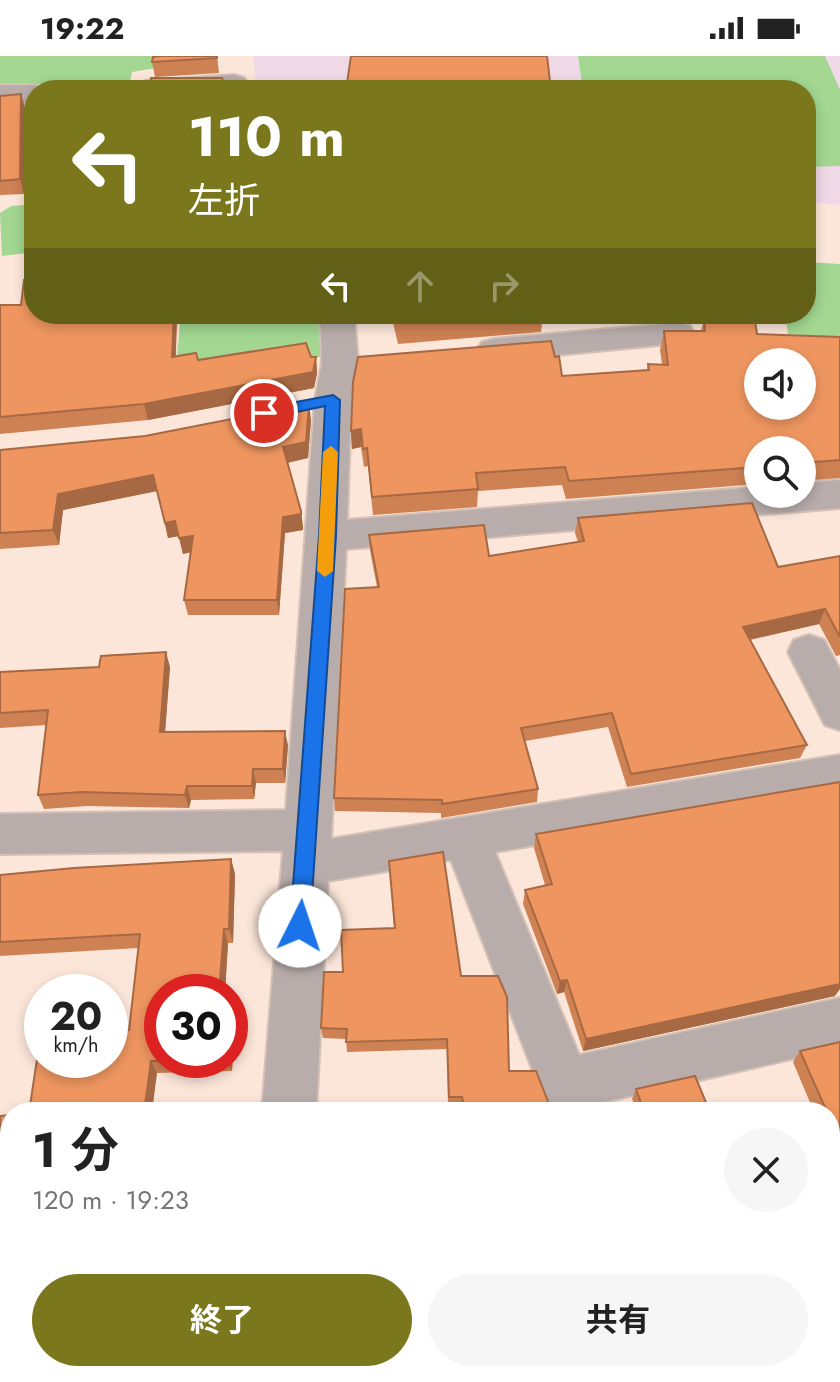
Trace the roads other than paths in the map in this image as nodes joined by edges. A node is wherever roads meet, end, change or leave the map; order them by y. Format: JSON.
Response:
{"nodes":[{"id":1,"x":234,"y":77,"type":"edge"},
{"id":2,"x":214,"y":80,"type":"edge"},
{"id":3,"x":0,"y":94,"type":"edge"},
{"id":4,"x":24,"y":94,"type":"edge"},
{"id":5,"x":337,"y":324,"type":"edge"},
{"id":6,"x":678,"y":334,"type":"edge"},
{"id":7,"x":463,"y":352,"type":"edge"},
{"id":8,"x":840,"y":494,"type":"edge"},
{"id":9,"x":327,"y":536,"type":"junction"},
{"id":10,"x":809,"y":652,"type":"dead end"},
{"id":11,"x":840,"y":712,"type":"edge"},
{"id":12,"x":840,"y":774,"type":"edge"},
{"id":13,"x":0,"y":834,"type":"edge"},
{"id":14,"x":465,"y":837,"type":"junction"},
{"id":15,"x":305,"y":847,"type":"junction"},
{"id":16,"x":840,"y":1023,"type":"edge"},
{"id":17,"x":571,"y":1098,"type":"edge"},
{"id":18,"x":290,"y":1102,"type":"edge"}],
"edges":[{"from":1,"to":2,"type":"street"},
{"from":3,"to":4,"type":"street"},
{"from":5,"to":9,"type":"street"},
{"from":6,"to":7,"type":"street"},
{"from":8,"to":9,"type":"street"},
{"from":9,"to":15,"type":"street"},
{"from":10,"to":11,"type":"street"},
{"from":12,"to":14,"type":"street"},
{"from":13,"to":15,"type":"street"},
{"from":14,"to":15,"type":"street"},
{"from":14,"to":17,"type":"street"},
{"from":15,"to":18,"type":"street"},
{"from":16,"to":17,"type":"street"}]}
